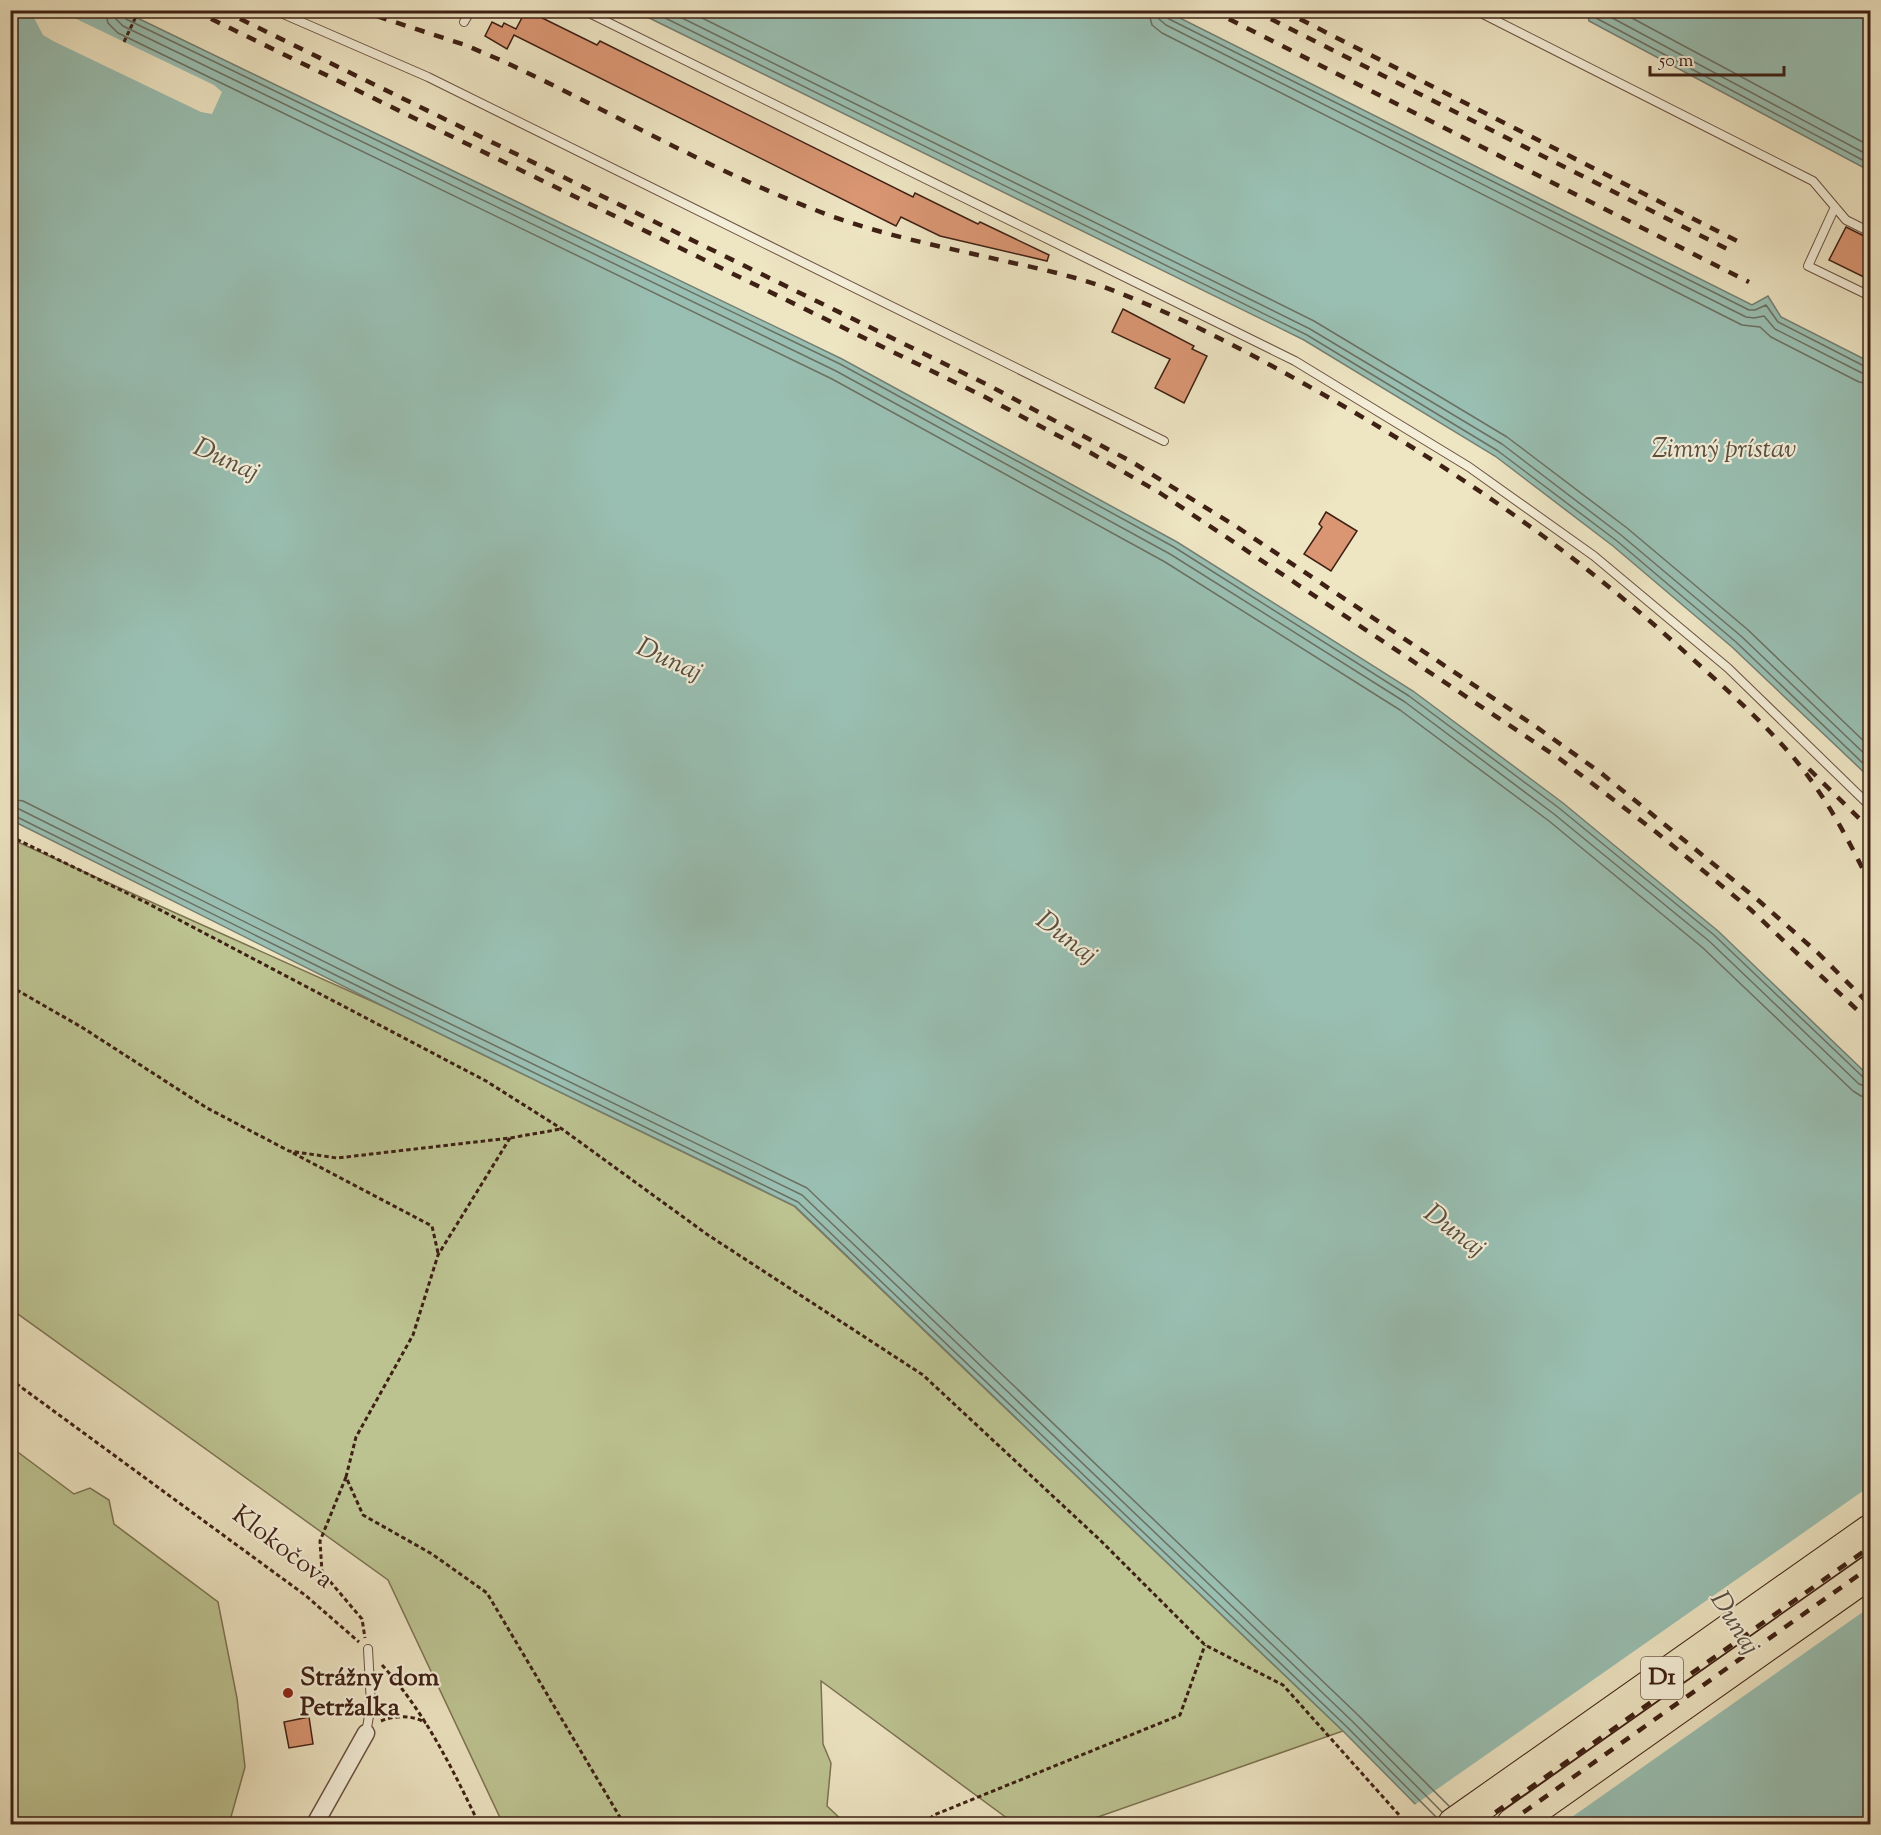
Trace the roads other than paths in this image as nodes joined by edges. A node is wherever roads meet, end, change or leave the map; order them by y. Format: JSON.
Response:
{"nodes":[{"id":1,"x":274,"y":10,"type":"edge"},
{"id":2,"x":471,"y":10,"type":"edge"},
{"id":3,"x":583,"y":10,"type":"edge"},
{"id":4,"x":1475,"y":10,"type":"edge"},
{"id":5,"x":464,"y":22,"type":"dead end"},
{"id":6,"x":1836,"y":207,"type":"junction"},
{"id":7,"x":1870,"y":232,"type":"edge"},
{"id":8,"x":1870,"y":296,"type":"edge"},
{"id":9,"x":1164,"y":441,"type":"dead end"},
{"id":10,"x":1870,"y":806,"type":"edge"},
{"id":11,"x":1870,"y":1531,"type":"edge"},
{"id":12,"x":1870,"y":1572,"type":"edge"},
{"id":13,"x":368,"y":1649,"type":"road end"},
{"id":14,"x":366,"y":1733,"type":"joint"},
{"id":15,"x":315,"y":1824,"type":"edge"},
{"id":16,"x":1454,"y":1824,"type":"edge"},
{"id":17,"x":1513,"y":1824,"type":"edge"}],
"edges":[{"from":1,"to":9,"type":"lane"},
{"from":2,"to":5,"type":"lane"},
{"from":3,"to":10,"type":"lane"},
{"from":4,"to":6,"type":"lane"},
{"from":6,"to":7,"type":"lane"},
{"from":6,"to":8,"type":"lane"},
{"from":11,"to":16,"type":"highway","number":"D1"},
{"from":12,"to":17,"type":"highway","number":"D1"},
{"from":13,"to":14,"type":"lane"},
{"from":14,"to":15,"type":"street"}]}
